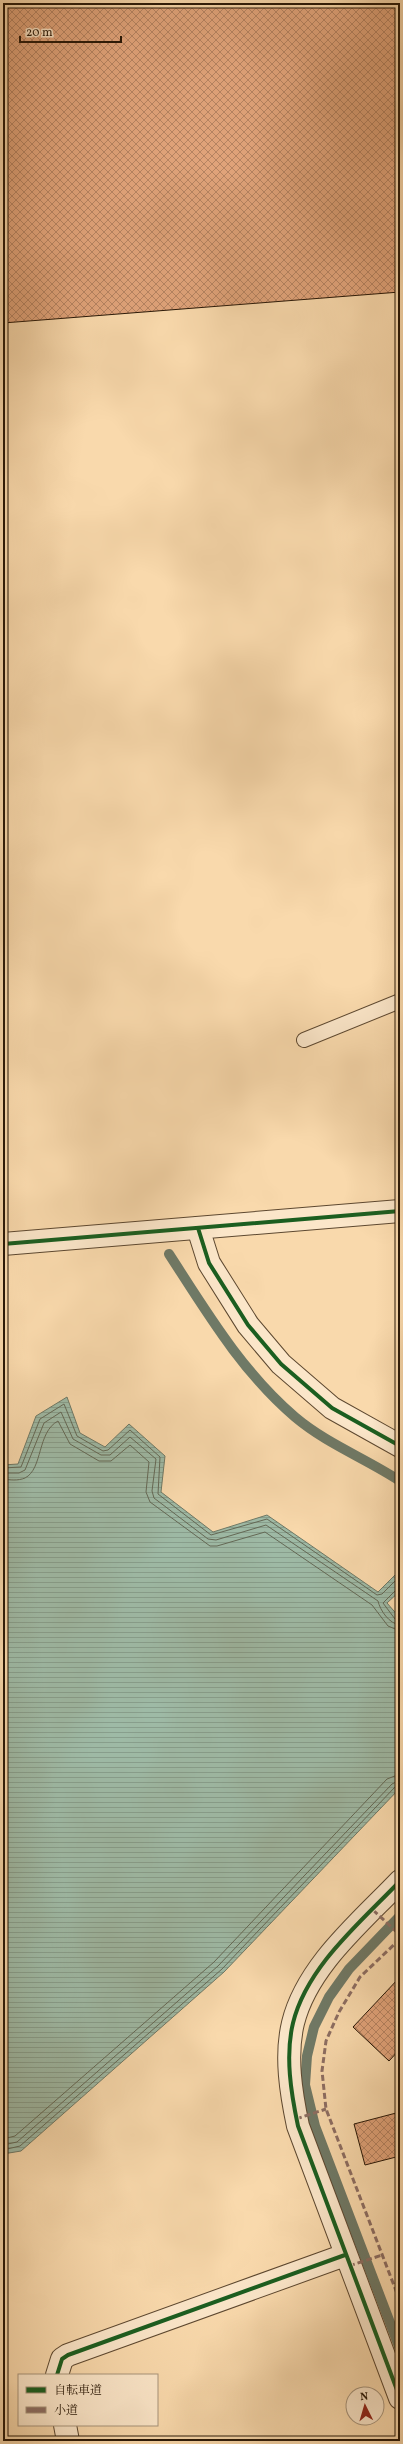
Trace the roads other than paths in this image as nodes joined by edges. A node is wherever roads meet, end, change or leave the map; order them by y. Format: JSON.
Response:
{"nodes":[{"id":1,"x":400,"y":1001,"type":"edge"},
{"id":2,"x":304,"y":1040,"type":"dead end"},
{"id":3,"x":400,"y":1211,"type":"edge"},
{"id":4,"x":198,"y":1228,"type":"junction"},
{"id":5,"x":3,"y":1244,"type":"edge"},
{"id":6,"x":400,"y":1446,"type":"edge"},
{"id":7,"x":400,"y":1881,"type":"edge"},
{"id":8,"x":345,"y":2255,"type":"junction"},
{"id":9,"x":56,"y":2374,"type":"edge"},
{"id":10,"x":400,"y":2398,"type":"edge"},
{"id":11,"x":65,"y":2426,"type":"edge"},
{"id":12,"x":68,"y":2441,"type":"edge"}],
"edges":[{"from":1,"to":2,"type":"lane"},
{"from":3,"to":4,"type":"street"},
{"from":4,"to":5,"type":"street"},
{"from":4,"to":6,"type":"street"},
{"from":7,"to":8,"type":"street"},
{"from":8,"to":9,"type":"street"},
{"from":8,"to":10,"type":"street"},
{"from":11,"to":12,"type":"street"}]}
